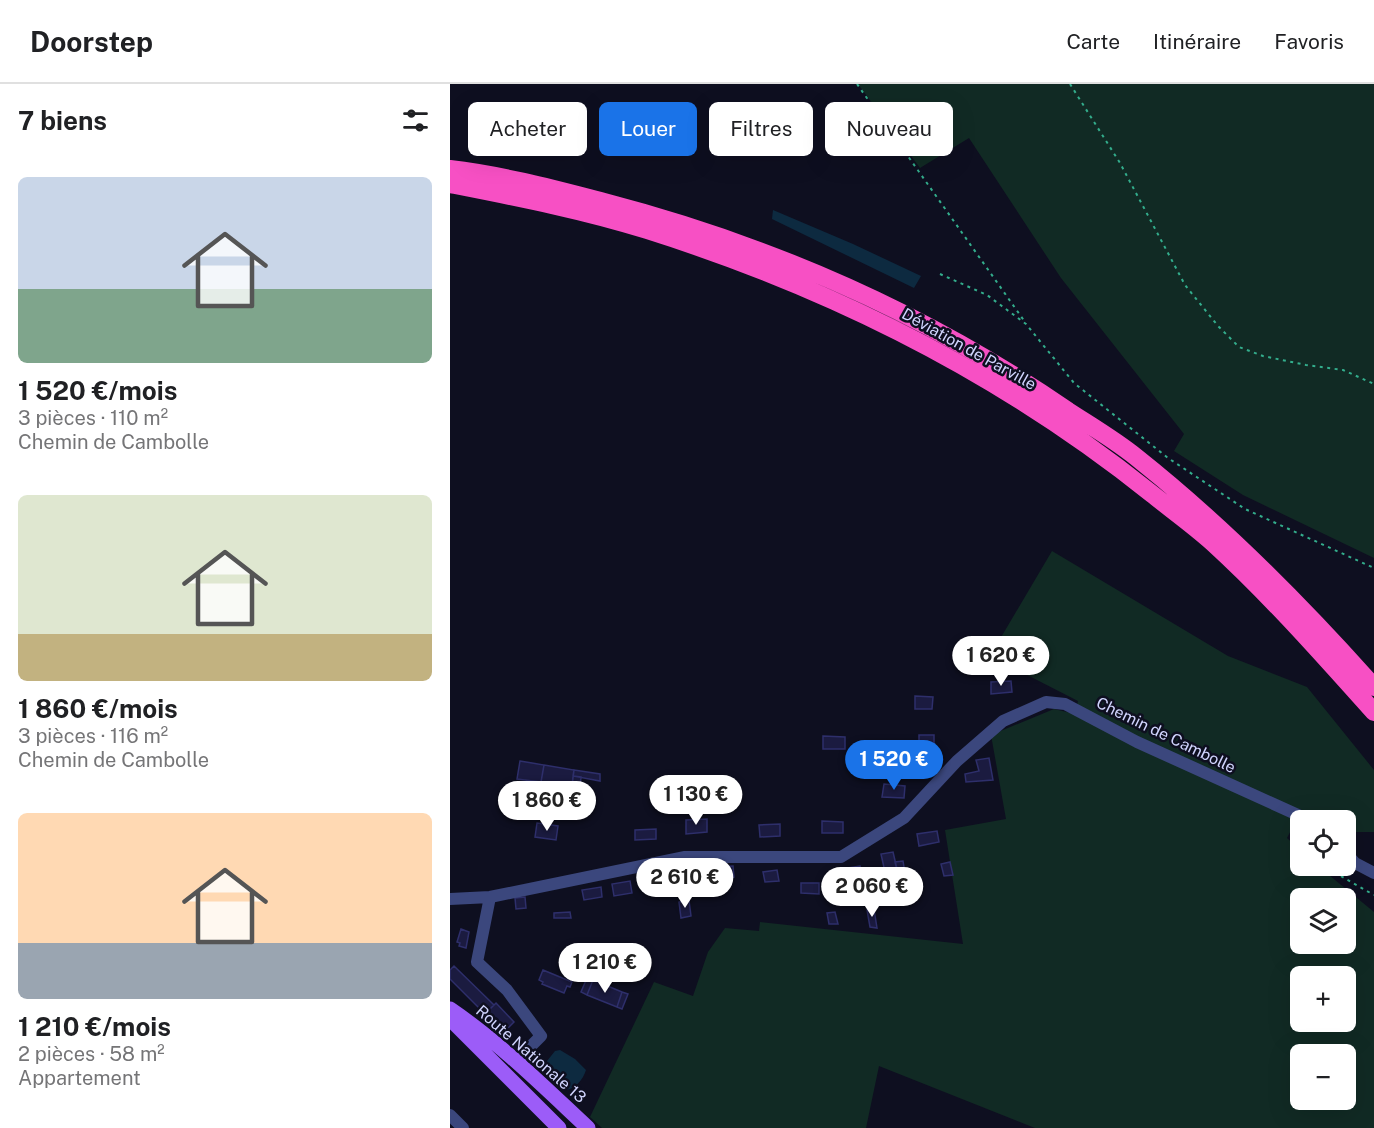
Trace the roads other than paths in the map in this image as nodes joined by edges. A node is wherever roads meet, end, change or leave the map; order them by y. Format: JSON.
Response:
{"nodes":[{"id":1,"x":450,"y":169,"type":"edge"},
{"id":2,"x":450,"y":184,"type":"edge"},
{"id":3,"x":1374,"y":687,"type":"edge"},
{"id":4,"x":1374,"y":712,"type":"edge"},
{"id":5,"x":1290,"y":811,"type":"edge"},
{"id":6,"x":1356,"y":864,"type":"edge"},
{"id":7,"x":1374,"y":873,"type":"edge"},
{"id":8,"x":490,"y":897,"type":"junction"},
{"id":9,"x":450,"y":899,"type":"edge"},
{"id":10,"x":450,"y":1009,"type":"edge"},
{"id":11,"x":450,"y":1019,"type":"edge"},
{"id":12,"x":516,"y":1061,"type":"junction"},
{"id":13,"x":450,"y":1115,"type":"edge"},
{"id":14,"x":463,"y":1128,"type":"edge"},
{"id":15,"x":559,"y":1128,"type":"edge"},
{"id":16,"x":588,"y":1128,"type":"edge"}],
"edges":[{"from":1,"to":3,"type":"highway","name":"Déviation de Parville"},
{"from":2,"to":4,"type":"highway","name":"Déviation de Parville"},
{"from":5,"to":8,"type":"street","name":"Chemin de Cambolle"},
{"from":6,"to":7,"type":"street"},
{"from":8,"to":9,"type":"street","name":"Chemin de Cambolle"},
{"from":8,"to":12,"type":"street"},
{"from":10,"to":12,"type":"main road","name":"Route Nationale 13"},
{"from":11,"to":15,"type":"main road","name":"Route Nationale 13"},
{"from":12,"to":16,"type":"main road","name":"Route Nationale 13"},
{"from":13,"to":14,"type":"street"}]}
